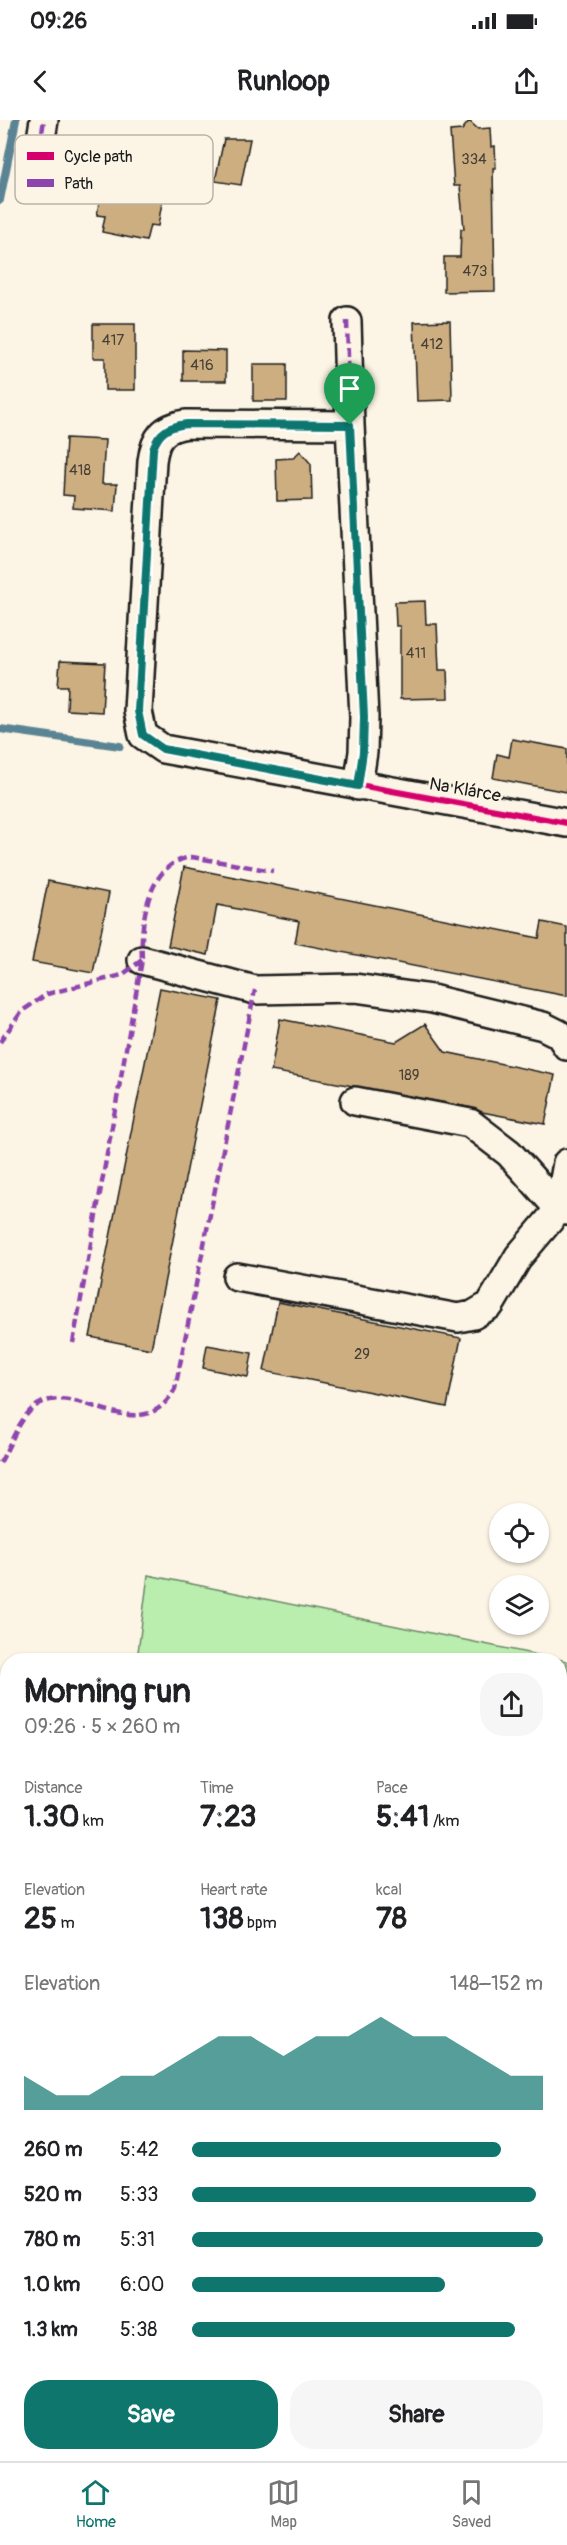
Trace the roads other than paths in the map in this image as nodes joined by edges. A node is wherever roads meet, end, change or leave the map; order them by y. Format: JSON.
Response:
{"nodes":[{"id":1,"x":44,"y":120,"type":"edge"},
{"id":2,"x":42,"y":135,"type":"edge"},
{"id":3,"x":347,"y":321,"type":"dead end"},
{"id":4,"x":350,"y":425,"type":"junction"},
{"id":5,"x":358,"y":786,"type":"junction"},
{"id":6,"x":567,"y":823,"type":"edge"},
{"id":7,"x":142,"y":960,"type":"dead end"},
{"id":8,"x":567,"y":1046,"type":"edge"},
{"id":9,"x":356,"y":1101,"type":"dead end"},
{"id":10,"x":567,"y":1163,"type":"edge"},
{"id":11,"x":563,"y":1210,"type":"edge"},
{"id":12,"x":237,"y":1276,"type":"dead end"}],
"edges":[{"from":1,"to":2,"type":"street"},
{"from":3,"to":4,"type":"street"},
{"from":4,"to":5,"type":"street"},
{"from":4,"to":5,"type":"street","name":"Na Klárce"},
{"from":5,"to":6,"type":"street","name":"Na Klárce"},
{"from":7,"to":8,"type":"street"},
{"from":9,"to":11,"type":"street"},
{"from":10,"to":11,"type":"street"},
{"from":11,"to":12,"type":"street"}]}
